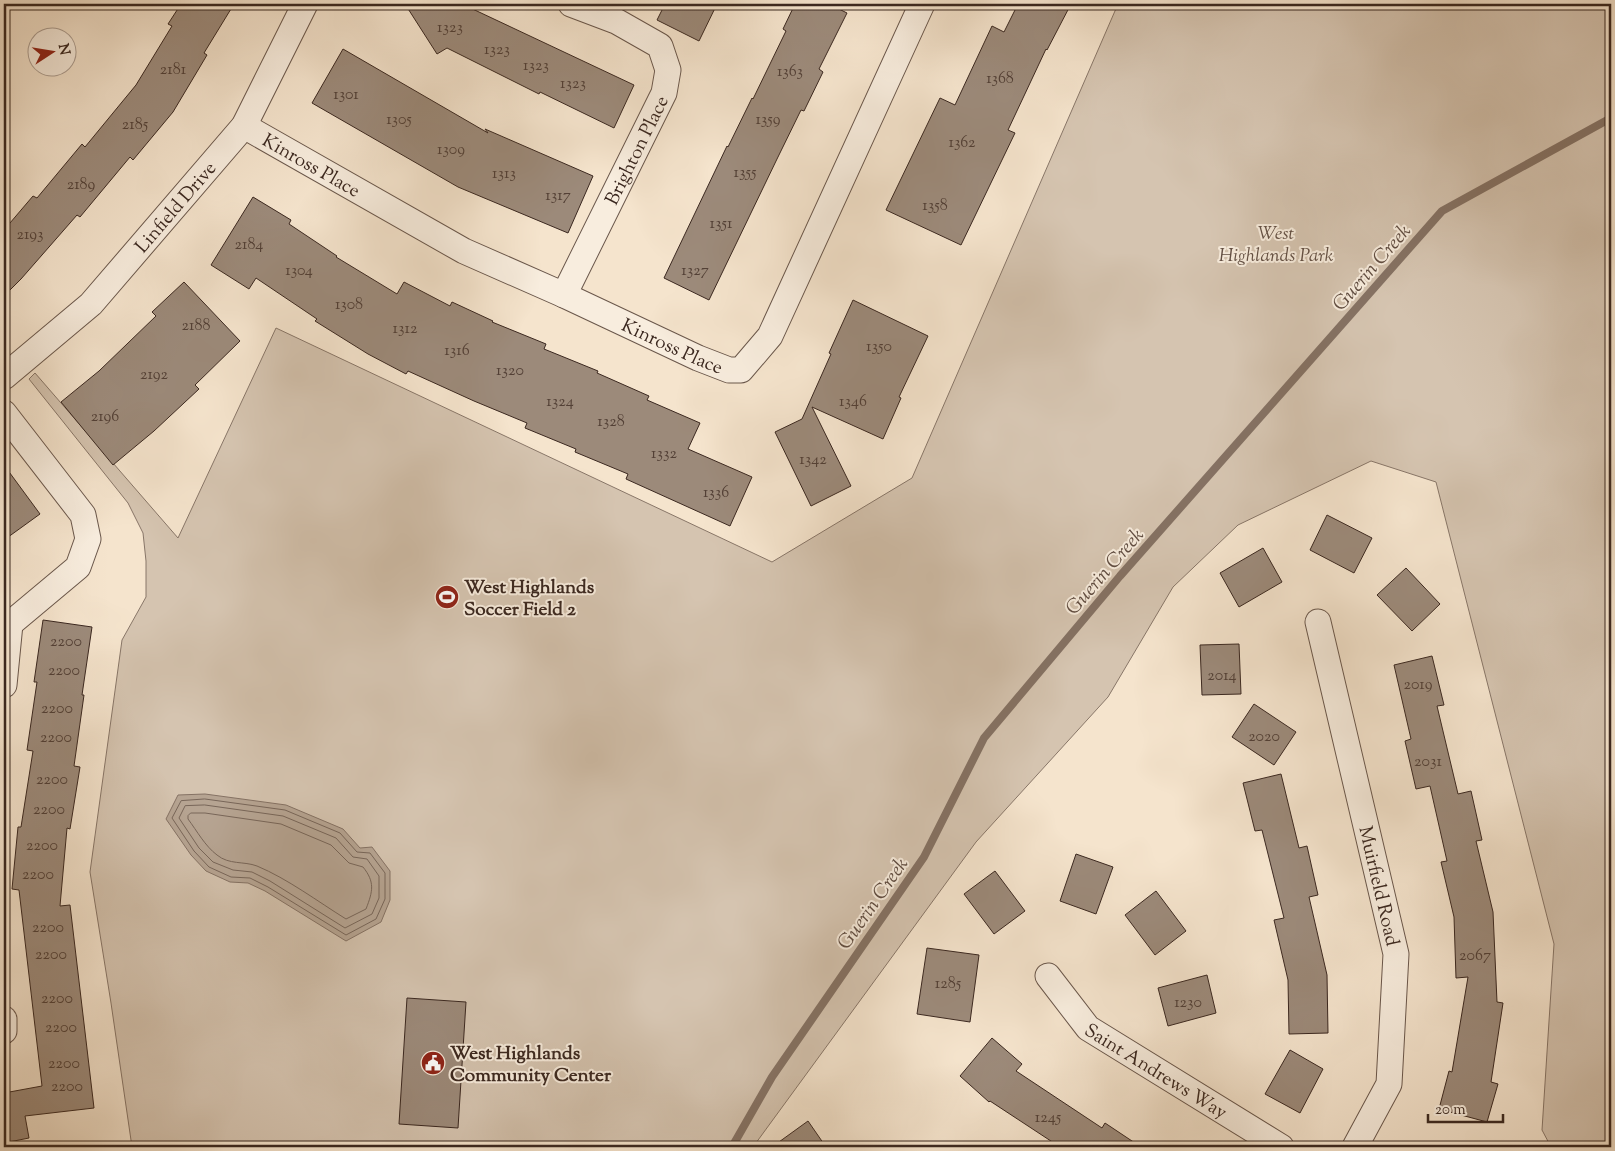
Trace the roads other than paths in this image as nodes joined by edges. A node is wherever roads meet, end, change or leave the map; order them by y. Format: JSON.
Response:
{"nodes":[{"id":1,"x":305,"y":4,"type":"edge"},
{"id":2,"x":571,"y":4,"type":"edge"},
{"id":3,"x":922,"y":4,"type":"edge"},
{"id":4,"x":620,"y":13,"type":"edge"},
{"id":5,"x":244,"y":126,"type":"junction"},
{"id":6,"x":564,"y":295,"type":"junction"},
{"id":7,"x":4,"y":377,"type":"edge"},
{"id":8,"x":4,"y":413,"type":"edge"},
{"id":9,"x":1318,"y":622,"type":"dead end"},
{"id":10,"x":7,"y":626,"type":"edge"},
{"id":11,"x":4,"y":685,"type":"edge"},
{"id":12,"x":1048,"y":976,"type":"dead end"},
{"id":13,"x":4,"y":1019,"type":"edge"},
{"id":14,"x":4,"y":1031,"type":"edge"},
{"id":15,"x":1281,"y":1147,"type":"edge"},
{"id":16,"x":1355,"y":1147,"type":"edge"}],
"edges":[{"from":1,"to":5,"type":"street","name":"Linfield Drive"},
{"from":2,"to":4,"type":"street","name":"Brighton Place"},
{"from":3,"to":6,"type":"street","name":"Kinross Place"},
{"from":4,"to":6,"type":"street","name":"Brighton Place"},
{"from":5,"to":6,"type":"street","name":"Kinross Place"},
{"from":5,"to":7,"type":"street","name":"Linfield Drive"},
{"from":8,"to":10,"type":"street"},
{"from":9,"to":16,"type":"street","name":"Muirfield Road"},
{"from":10,"to":11,"type":"street"},
{"from":12,"to":15,"type":"street","name":"Saint Andrews Way"},
{"from":13,"to":14,"type":"street"}]}
